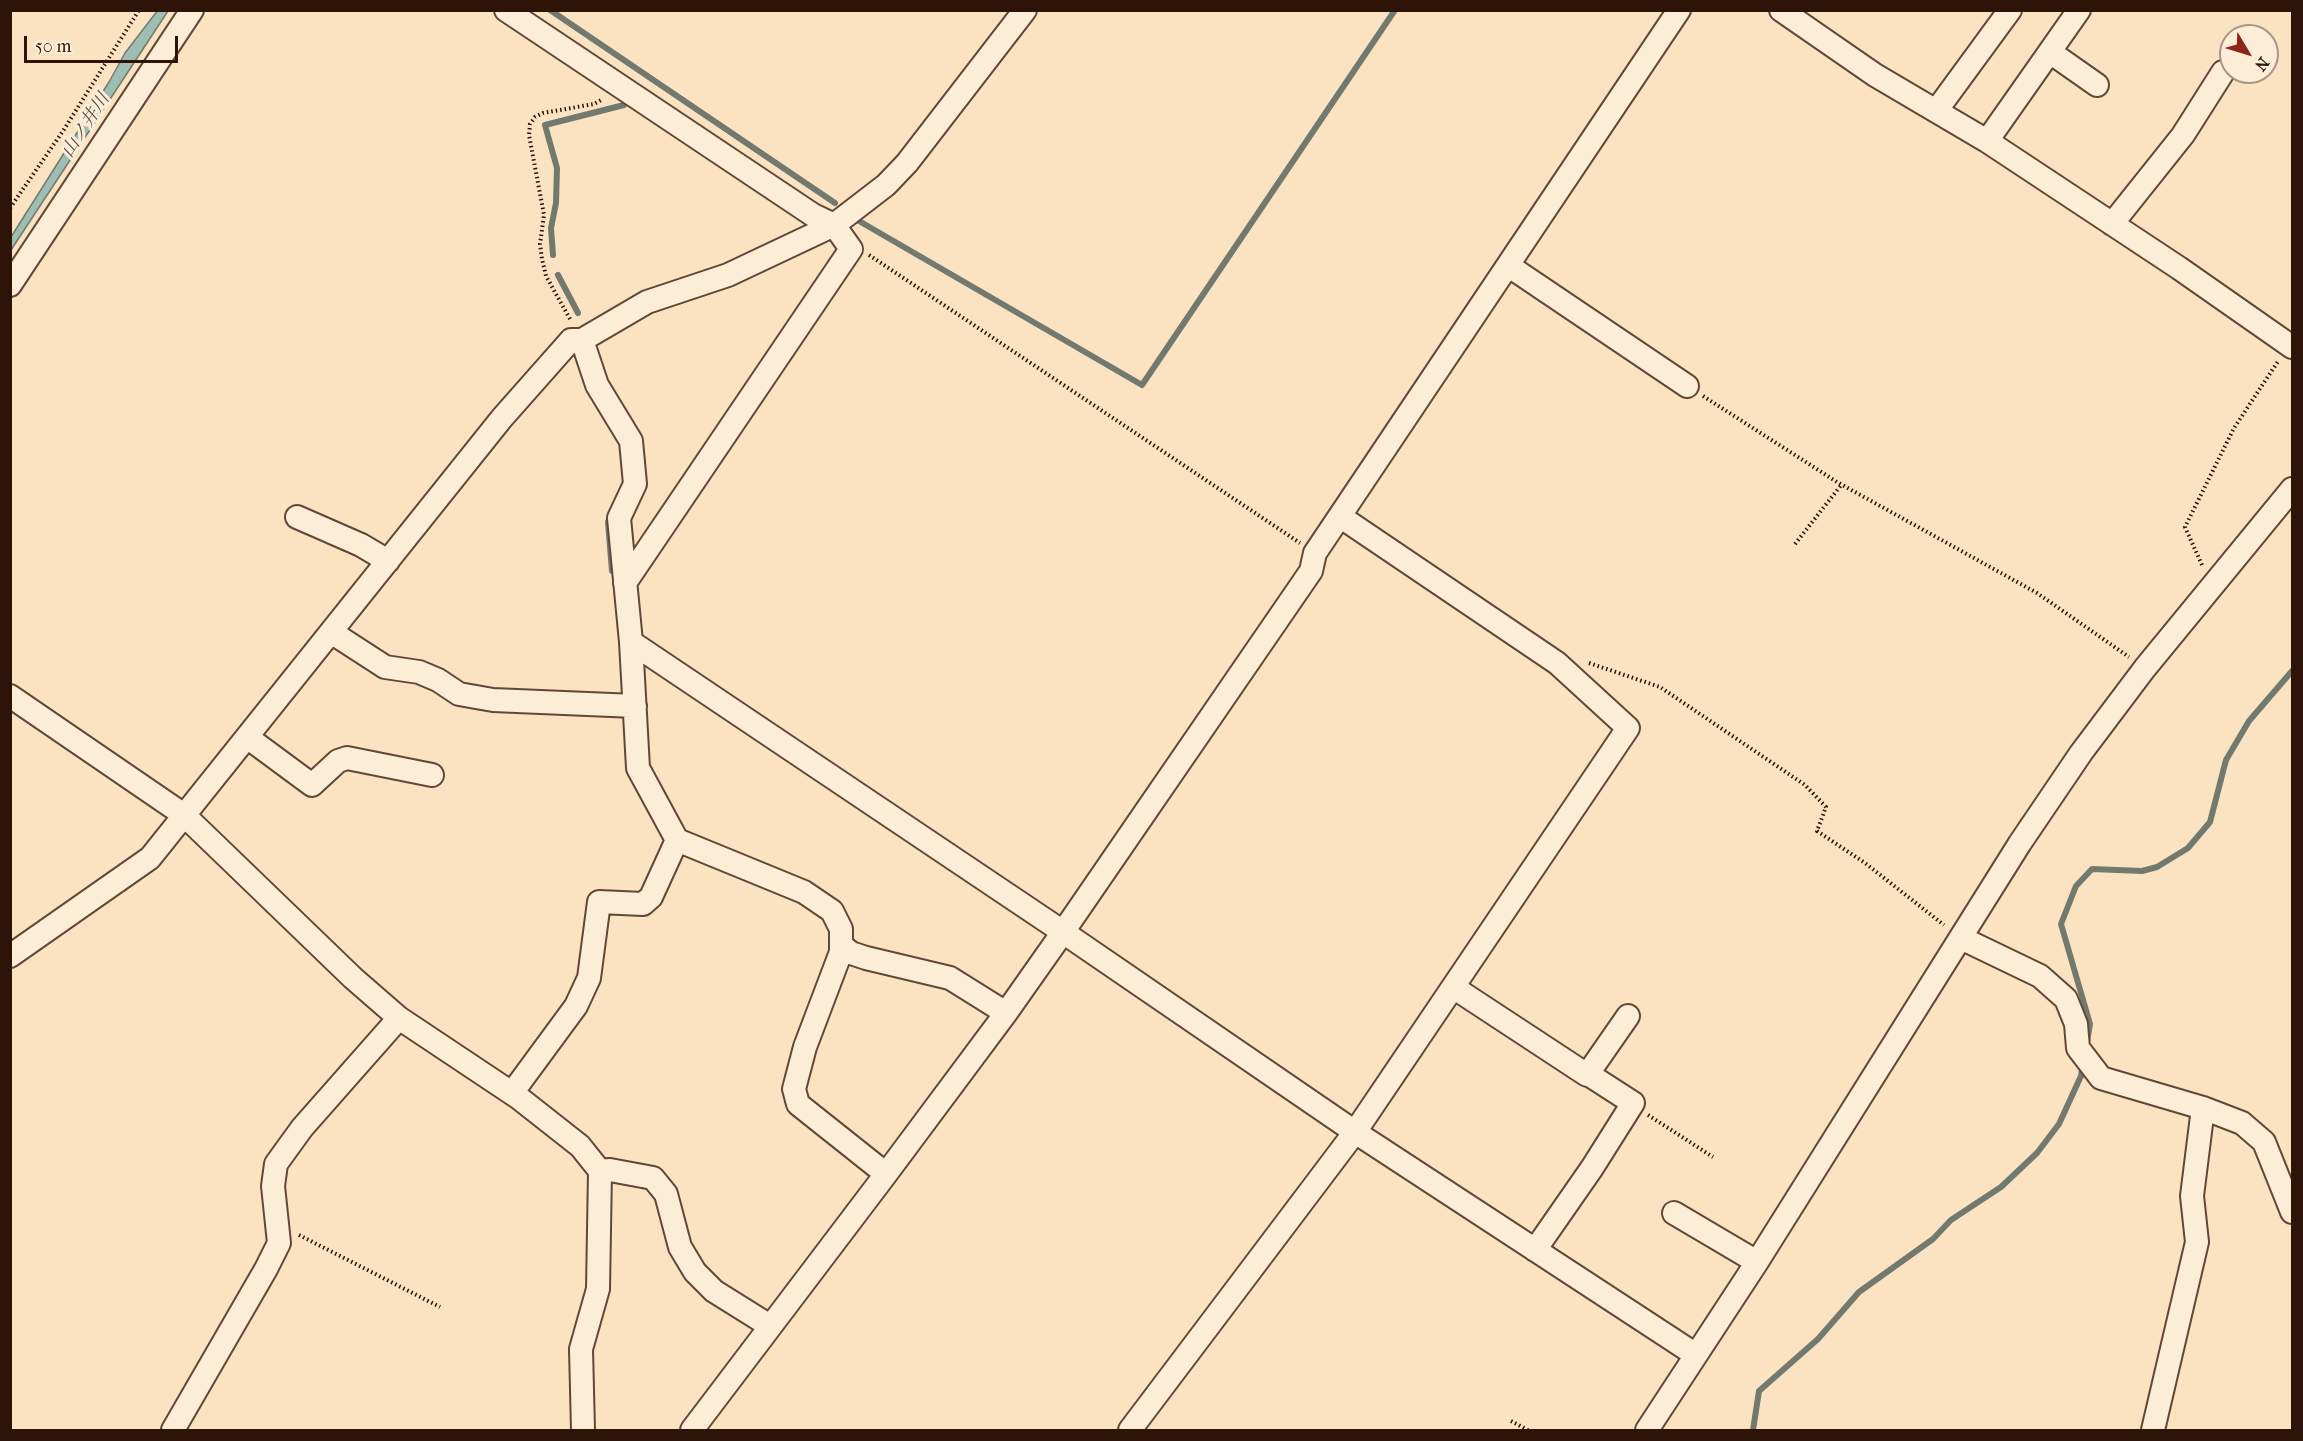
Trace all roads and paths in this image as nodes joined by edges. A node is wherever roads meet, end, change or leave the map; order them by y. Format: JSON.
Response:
{"nodes":[{"id":1,"x":139,"y":10,"type":"edge"},
{"id":2,"x":192,"y":10,"type":"edge"},
{"id":3,"x":506,"y":10,"type":"edge"},
{"id":4,"x":1025,"y":10,"type":"edge"},
{"id":5,"x":1679,"y":10,"type":"edge"},
{"id":6,"x":1781,"y":10,"type":"edge"},
{"id":7,"x":2010,"y":10,"type":"edge"},
{"id":8,"x":2079,"y":10,"type":"edge"},
{"id":9,"x":2050,"y":52,"type":"junction"},
{"id":10,"x":2219,"y":78,"type":"edge"},
{"id":11,"x":2097,"y":85,"type":"dead end"},
{"id":12,"x":622,"y":88,"type":"junction"},
{"id":13,"x":1936,"y":111,"type":"junction"},
{"id":14,"x":1987,"y":141,"type":"junction"},
{"id":15,"x":10,"y":208,"type":"edge"},
{"id":16,"x":2112,"y":224,"type":"junction"},
{"id":17,"x":834,"y":225,"type":"junction"},
{"id":18,"x":851,"y":249,"type":"junction"},
{"id":19,"x":1509,"y":266,"type":"junction"},
{"id":20,"x":10,"y":285,"type":"edge"},
{"id":21,"x":582,"y":340,"type":"junction"},
{"id":22,"x":2291,"y":346,"type":"edge"},
{"id":23,"x":1687,"y":386,"type":"joint"},
{"id":24,"x":1842,"y":484,"type":"junction"},
{"id":25,"x":2292,"y":489,"type":"edge"},
{"id":26,"x":297,"y":517,"type":"dead end"},
{"id":27,"x":1341,"y":517,"type":"junction"},
{"id":28,"x":1795,"y":544,"type":"dead end"},
{"id":29,"x":1315,"y":553,"type":"junction"},
{"id":30,"x":388,"y":561,"type":"junction"},
{"id":31,"x":625,"y":583,"type":"junction"},
{"id":32,"x":2211,"y":588,"type":"junction"},
{"id":33,"x":331,"y":632,"type":"junction"},
{"id":34,"x":631,"y":642,"type":"junction"},
{"id":35,"x":1586,"y":662,"type":"dead end"},
{"id":36,"x":2145,"y":668,"type":"junction"},
{"id":37,"x":10,"y":696,"type":"edge"},
{"id":38,"x":635,"y":706,"type":"junction"},
{"id":39,"x":247,"y":737,"type":"junction"},
{"id":40,"x":432,"y":775,"type":"dead end"},
{"id":41,"x":184,"y":815,"type":"junction"},
{"id":42,"x":676,"y":840,"type":"junction"},
{"id":43,"x":1063,"y":932,"type":"junction"},
{"id":44,"x":1961,"y":938,"type":"junction"},
{"id":45,"x":841,"y":945,"type":"junction"},
{"id":46,"x":10,"y":956,"type":"edge"},
{"id":47,"x":1453,"y":987,"type":"junction"},
{"id":48,"x":1006,"y":1013,"type":"junction"},
{"id":49,"x":1628,"y":1016,"type":"dead end"},
{"id":50,"x":399,"y":1018,"type":"junction"},
{"id":51,"x":1588,"y":1074,"type":"junction"},
{"id":52,"x":512,"y":1094,"type":"junction"},
{"id":53,"x":1632,"y":1105,"type":"junction"},
{"id":54,"x":2204,"y":1108,"type":"junction"},
{"id":55,"x":1355,"y":1132,"type":"junction"},
{"id":56,"x":1713,"y":1157,"type":"dead end"},
{"id":57,"x":600,"y":1171,"type":"junction"},
{"id":58,"x":886,"y":1174,"type":"junction"},
{"id":59,"x":2292,"y":1212,"type":"edge"},
{"id":60,"x":1674,"y":1213,"type":"dead end"},
{"id":61,"x":278,"y":1229,"type":"junction"},
{"id":62,"x":1535,"y":1250,"type":"junction"},
{"id":63,"x":1757,"y":1262,"type":"junction"},
{"id":64,"x":440,"y":1307,"type":"dead end"},
{"id":65,"x":770,"y":1326,"type":"junction"},
{"id":66,"x":1696,"y":1355,"type":"junction"},
{"id":67,"x":1511,"y":1421,"type":"dead end"},
{"id":68,"x":173,"y":1431,"type":"edge"},
{"id":69,"x":583,"y":1431,"type":"edge"},
{"id":70,"x":692,"y":1431,"type":"edge"},
{"id":71,"x":1130,"y":1431,"type":"edge"},
{"id":72,"x":1528,"y":1431,"type":"edge"},
{"id":73,"x":1647,"y":1431,"type":"edge"},
{"id":74,"x":2153,"y":1431,"type":"edge"}],
"edges":[{"from":1,"to":15,"type":"path"},
{"from":2,"to":20,"type":"street"},
{"from":3,"to":12,"type":"street"},
{"from":4,"to":17,"type":"street"},
{"from":5,"to":19,"type":"street"},
{"from":6,"to":13,"type":"street"},
{"from":7,"to":13,"type":"street"},
{"from":8,"to":9,"type":"street"},
{"from":9,"to":11,"type":"street"},
{"from":9,"to":14,"type":"street"},
{"from":10,"to":16,"type":"street"},
{"from":12,"to":17,"type":"street"},
{"from":12,"to":21,"type":"path"},
{"from":13,"to":14,"type":"street"},
{"from":14,"to":16,"type":"street"},
{"from":16,"to":22,"type":"street"},
{"from":17,"to":18,"type":"street"},
{"from":17,"to":21,"type":"street"},
{"from":18,"to":29,"type":"path"},
{"from":18,"to":31,"type":"street"},
{"from":19,"to":23,"type":"street"},
{"from":19,"to":27,"type":"street"},
{"from":21,"to":30,"type":"street"},
{"from":21,"to":31,"type":"street"},
{"from":22,"to":32,"type":"path"},
{"from":23,"to":24,"type":"path"},
{"from":24,"to":28,"type":"path"},
{"from":24,"to":36,"type":"path"},
{"from":25,"to":32,"type":"street"},
{"from":26,"to":30,"type":"street"},
{"from":27,"to":29,"type":"street"},
{"from":27,"to":47,"type":"street"},
{"from":29,"to":43,"type":"street"},
{"from":30,"to":33,"type":"street"},
{"from":31,"to":34,"type":"street"},
{"from":32,"to":36,"type":"street"},
{"from":33,"to":38,"type":"street"},
{"from":33,"to":39,"type":"street"},
{"from":34,"to":38,"type":"street"},
{"from":34,"to":43,"type":"street"},
{"from":35,"to":44,"type":"path"},
{"from":36,"to":44,"type":"street"},
{"from":37,"to":41,"type":"street"},
{"from":38,"to":42,"type":"street"},
{"from":39,"to":40,"type":"street"},
{"from":39,"to":41,"type":"street"},
{"from":41,"to":46,"type":"street"},
{"from":41,"to":50,"type":"street"},
{"from":42,"to":45,"type":"street"},
{"from":42,"to":52,"type":"street"},
{"from":43,"to":48,"type":"street"},
{"from":43,"to":55,"type":"street"},
{"from":44,"to":54,"type":"street"},
{"from":44,"to":63,"type":"street"},
{"from":45,"to":48,"type":"street"},
{"from":45,"to":58,"type":"street"},
{"from":47,"to":51,"type":"street"},
{"from":47,"to":55,"type":"street"},
{"from":48,"to":58,"type":"street"},
{"from":49,"to":51,"type":"street"},
{"from":50,"to":52,"type":"street"},
{"from":50,"to":61,"type":"street"},
{"from":51,"to":53,"type":"street"},
{"from":52,"to":57,"type":"street"},
{"from":53,"to":56,"type":"path"},
{"from":53,"to":62,"type":"street"},
{"from":54,"to":59,"type":"street"},
{"from":54,"to":74,"type":"street"},
{"from":55,"to":62,"type":"street"},
{"from":55,"to":71,"type":"street"},
{"from":57,"to":65,"type":"street"},
{"from":57,"to":69,"type":"street"},
{"from":58,"to":65,"type":"street"},
{"from":60,"to":63,"type":"street"},
{"from":61,"to":64,"type":"path"},
{"from":61,"to":68,"type":"street"},
{"from":62,"to":66,"type":"street"},
{"from":63,"to":66,"type":"street"},
{"from":65,"to":70,"type":"street"},
{"from":66,"to":73,"type":"street"},
{"from":67,"to":72,"type":"path"}]}
